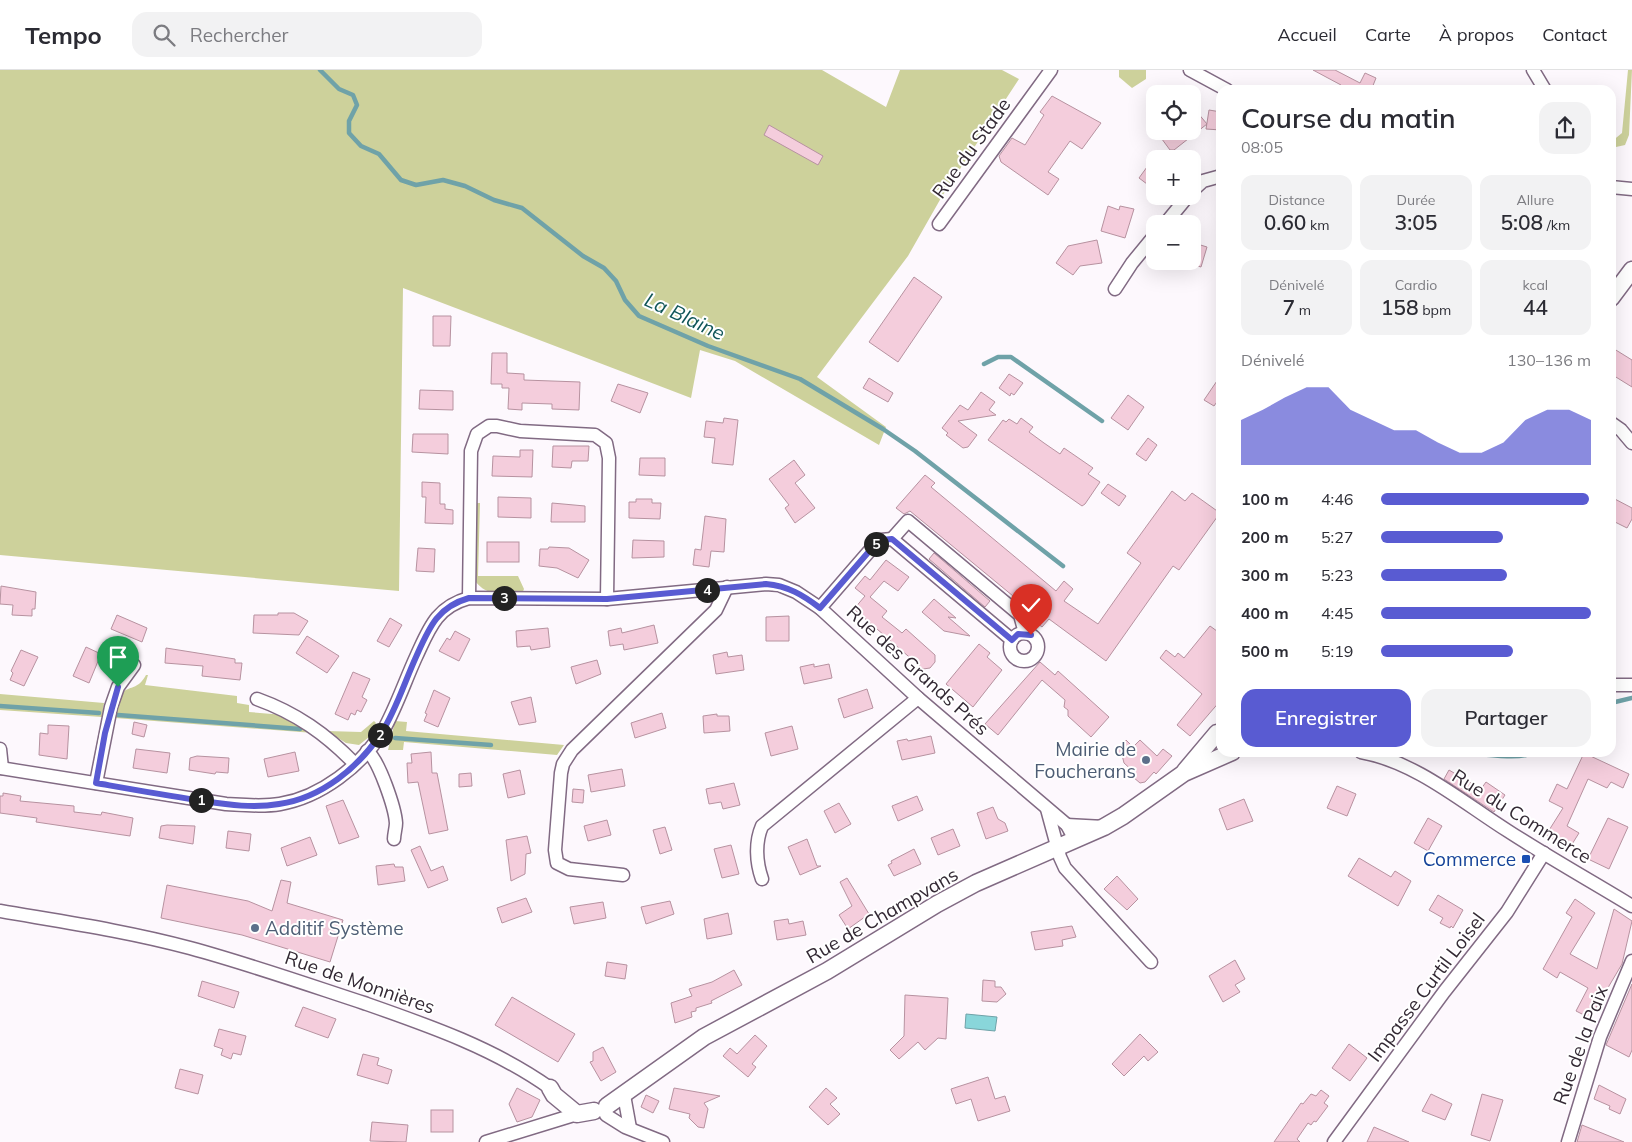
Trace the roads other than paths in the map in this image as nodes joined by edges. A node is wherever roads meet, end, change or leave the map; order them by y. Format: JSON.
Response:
{"nodes":[{"id":1,"x":1050,"y":70,"type":"edge"},
{"id":2,"x":1190,"y":70,"type":"edge"},
{"id":3,"x":1533,"y":70,"type":"edge"},
{"id":4,"x":1218,"y":85,"type":"edge"},
{"id":5,"x":1542,"y":85,"type":"edge"},
{"id":6,"x":1216,"y":177,"type":"edge"},
{"id":7,"x":1201,"y":182,"type":"edge"},
{"id":8,"x":1616,"y":187,"type":"edge"},
{"id":9,"x":1632,"y":189,"type":"edge"},
{"id":10,"x":1181,"y":205,"type":"edge"},
{"id":11,"x":1172,"y":215,"type":"edge"},
{"id":12,"x":939,"y":224,"type":"dead end"},
{"id":13,"x":1146,"y":246,"type":"edge"},
{"id":14,"x":1632,"y":270,"type":"edge"},
{"id":15,"x":1115,"y":288,"type":"dead end"},
{"id":16,"x":1616,"y":291,"type":"edge"},
{"id":17,"x":1616,"y":427,"type":"edge"},
{"id":18,"x":1632,"y":443,"type":"edge"},
{"id":19,"x":892,"y":539,"type":"junction"},
{"id":20,"x":727,"y":587,"type":"junction"},
{"id":21,"x":469,"y":598,"type":"junction"},
{"id":22,"x":607,"y":599,"type":"junction"},
{"id":23,"x":820,"y":608,"type":"junction"},
{"id":24,"x":1025,"y":633,"type":"junction"},
{"id":25,"x":1012,"y":640,"type":"junction"},
{"id":26,"x":134,"y":665,"type":"dead end"},
{"id":27,"x":1616,"y":685,"type":"edge"},
{"id":28,"x":1632,"y":685,"type":"edge"},
{"id":29,"x":918,"y":698,"type":"junction"},
{"id":30,"x":257,"y":700,"type":"dead end"},
{"id":31,"x":1216,"y":737,"type":"edge"},
{"id":32,"x":0,"y":749,"type":"edge"},
{"id":33,"x":368,"y":751,"type":"junction"},
{"id":34,"x":1221,"y":757,"type":"edge"},
{"id":35,"x":1381,"y":757,"type":"edge"},
{"id":36,"x":355,"y":764,"type":"junction"},
{"id":37,"x":1,"y":768,"type":"edge"},
{"id":38,"x":1184,"y":773,"type":"junction"},
{"id":39,"x":96,"y":783,"type":"junction"},
{"id":40,"x":1047,"y":809,"type":"junction"},
{"id":41,"x":1067,"y":825,"type":"junction"},
{"id":42,"x":1104,"y":827,"type":"junction"},
{"id":43,"x":394,"y":839,"type":"dead end"},
{"id":44,"x":1075,"y":840,"type":"junction"},
{"id":45,"x":1057,"y":847,"type":"junction"},
{"id":46,"x":1544,"y":853,"type":"junction"},
{"id":47,"x":623,"y":875,"type":"dead end"},
{"id":48,"x":762,"y":879,"type":"dead end"},
{"id":49,"x":1632,"y":906,"type":"edge"},
{"id":50,"x":0,"y":911,"type":"edge"},
{"id":51,"x":1632,"y":961,"type":"edge"},
{"id":52,"x":1151,"y":962,"type":"dead end"},
{"id":53,"x":552,"y":1092,"type":"junction"},
{"id":54,"x":624,"y":1095,"type":"junction"},
{"id":55,"x":601,"y":1109,"type":"junction"},
{"id":56,"x":577,"y":1114,"type":"junction"},
{"id":57,"x":552,"y":1122,"type":"junction"},
{"id":58,"x":630,"y":1128,"type":"junction"},
{"id":59,"x":486,"y":1142,"type":"edge"},
{"id":60,"x":663,"y":1142,"type":"edge"},
{"id":61,"x":1334,"y":1142,"type":"edge"},
{"id":62,"x":1568,"y":1142,"type":"edge"}],
"edges":[{"from":1,"to":12,"type":"street","name":"Rue du Stade"},
{"from":2,"to":4,"type":"street"},
{"from":3,"to":5,"type":"street"},
{"from":6,"to":7,"type":"street"},
{"from":8,"to":9,"type":"street"},
{"from":10,"to":11,"type":"street"},
{"from":13,"to":15,"type":"street"},
{"from":14,"to":16,"type":"street"},
{"from":17,"to":18,"type":"street"},
{"from":19,"to":23,"type":"street"},
{"from":19,"to":24,"type":"street"},
{"from":19,"to":25,"type":"street"},
{"from":20,"to":22,"type":"street","name":"Rue des Grands Prés"},
{"from":20,"to":23,"type":"street","name":"Rue des Grands Prés"},
{"from":20,"to":47,"type":"street"},
{"from":21,"to":22,"type":"street","name":"Rue des Grands Prés"},
{"from":21,"to":22,"type":"street"},
{"from":21,"to":33,"type":"street","name":"Rue des Grands Prés"},
{"from":23,"to":29,"type":"street","name":"Rue des Grands Prés"},
{"from":24,"to":25,"type":"street"},
{"from":24,"to":25,"type":"street"},
{"from":26,"to":39,"type":"street"},
{"from":27,"to":28,"type":"street"},
{"from":29,"to":40,"type":"street","name":"Rue des Grands Prés"},
{"from":29,"to":48,"type":"street"},
{"from":30,"to":36,"type":"street"},
{"from":31,"to":38,"type":"street","name":"Rue de Champvans"},
{"from":32,"to":37,"type":"street"},
{"from":33,"to":36,"type":"street"},
{"from":33,"to":43,"type":"street"},
{"from":34,"to":38,"type":"street","name":"Rue de Champvans"},
{"from":35,"to":46,"type":"street","name":"Rue du Commerce"},
{"from":36,"to":39,"type":"street"},
{"from":37,"to":39,"type":"street"},
{"from":38,"to":42,"type":"street","name":"Rue de Champvans"},
{"from":40,"to":41,"type":"street","name":"Rue des Grands Prés"},
{"from":40,"to":45,"type":"street"},
{"from":41,"to":42,"type":"street"},
{"from":41,"to":44,"type":"street","name":"Rue des Grands Prés"},
{"from":42,"to":44,"type":"street","name":"Rue de Champvans"},
{"from":44,"to":45,"type":"street","name":"Rue de Champvans"},
{"from":45,"to":52,"type":"street"},
{"from":45,"to":54,"type":"street","name":"Rue de Champvans"},
{"from":46,"to":49,"type":"street","name":"Rue du Commerce"},
{"from":46,"to":61,"type":"street","name":"Impasse Curtil Loisel"},
{"from":50,"to":53,"type":"street","name":"Rue de Monnières"},
{"from":51,"to":62,"type":"street","name":"Rue de la Paix"},
{"from":53,"to":55,"type":"street","name":"Rue de Monnières"},
{"from":53,"to":56,"type":"street","name":"Rue de Monnières"},
{"from":53,"to":57,"type":"street"},
{"from":54,"to":55,"type":"street","name":"Rue de Champvans"},
{"from":54,"to":58,"type":"street"},
{"from":55,"to":56,"type":"street","name":"Rue de Champvans"},
{"from":55,"to":58,"type":"street"},
{"from":56,"to":57,"type":"street","name":"Rue de Champvans"},
{"from":57,"to":59,"type":"street","name":"Rue de Champvans"},
{"from":58,"to":60,"type":"street"}]}
